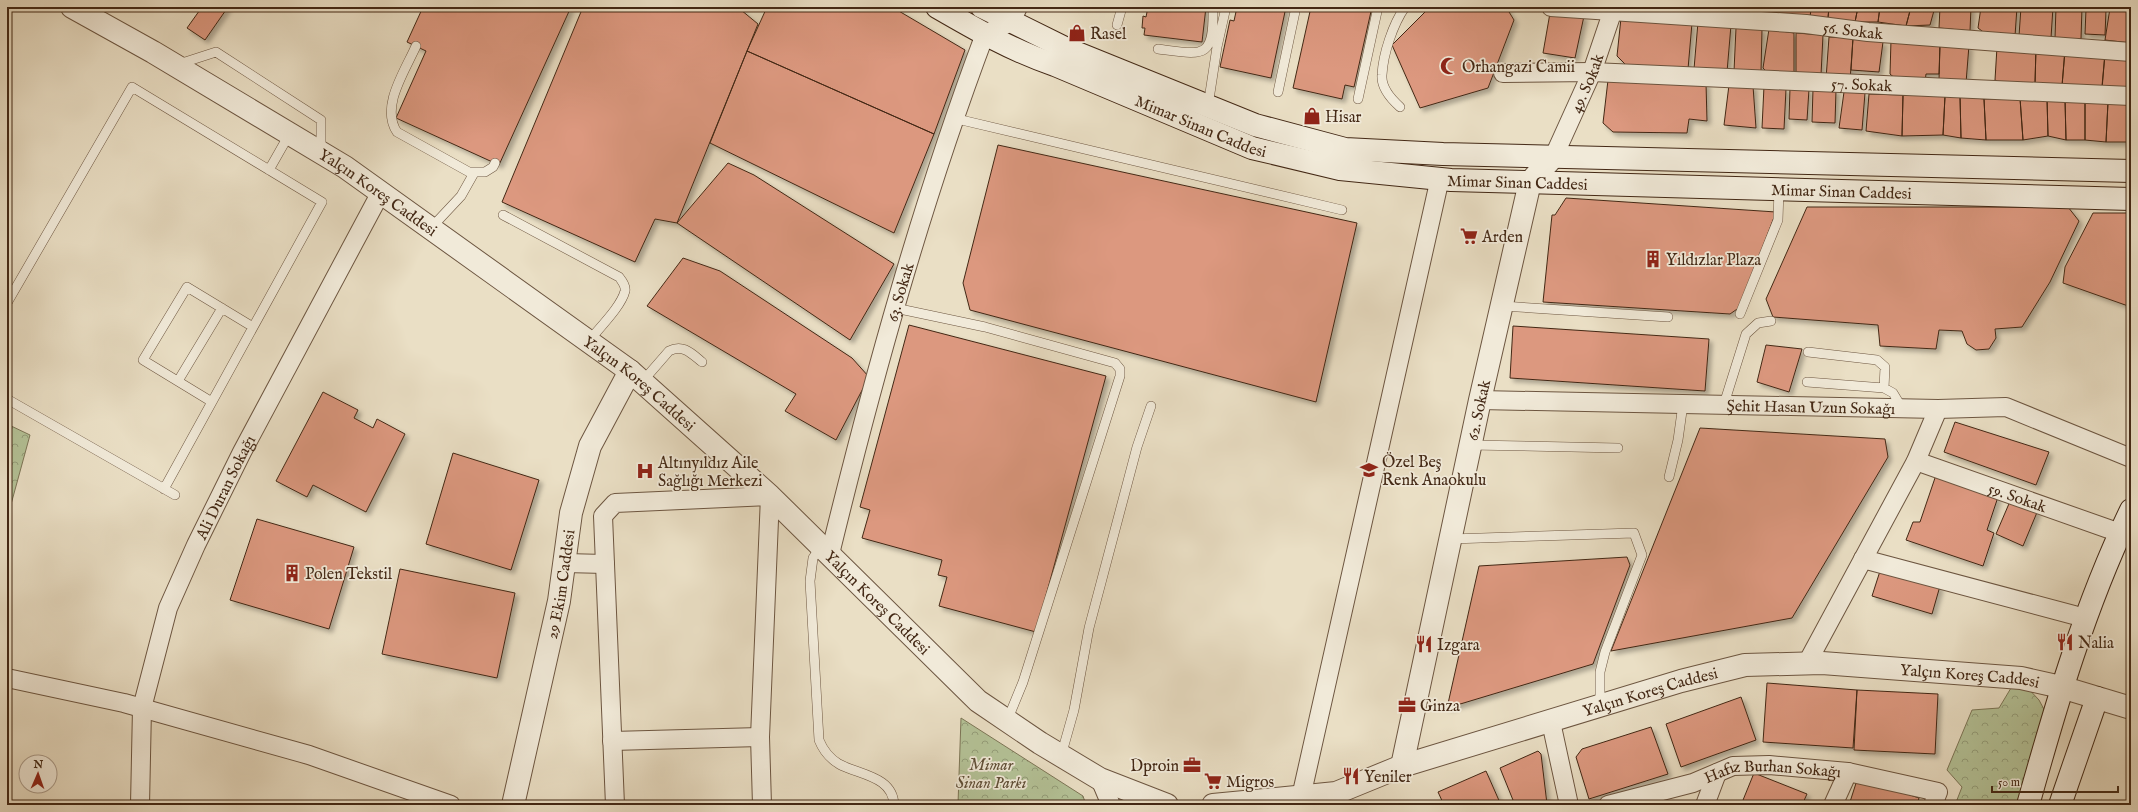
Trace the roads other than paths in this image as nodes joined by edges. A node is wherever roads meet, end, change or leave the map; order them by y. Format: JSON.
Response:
{"nodes":[{"id":1,"x":72,"y":7,"type":"edge"},
{"id":2,"x":937,"y":7,"type":"edge"},
{"id":3,"x":982,"y":7,"type":"edge"},
{"id":4,"x":1122,"y":7,"type":"edge"},
{"id":5,"x":1213,"y":7,"type":"edge"},
{"id":6,"x":1226,"y":7,"type":"edge"},
{"id":7,"x":1296,"y":7,"type":"edge"},
{"id":8,"x":1378,"y":7,"type":"edge"},
{"id":9,"x":1404,"y":7,"type":"edge"},
{"id":10,"x":1551,"y":7,"type":"edge"},
{"id":11,"x":1614,"y":9,"type":"edge"},
{"id":12,"x":1015,"y":15,"type":"edge"},
{"id":13,"x":1117,"y":25,"type":"dead end"},
{"id":14,"x":984,"y":34,"type":"junction"},
{"id":15,"x":416,"y":46,"type":"dead end"},
{"id":16,"x":1158,"y":49,"type":"dead end"},
{"id":17,"x":2131,"y":52,"type":"edge"},
{"id":18,"x":176,"y":65,"type":"junction"},
{"id":19,"x":1592,"y":72,"type":"junction"},
{"id":20,"x":1503,"y":73,"type":"dead end"},
{"id":21,"x":1278,"y":92,"type":"dead end"},
{"id":22,"x":2131,"y":96,"type":"edge"},
{"id":23,"x":1358,"y":100,"type":"dead end"},
{"id":24,"x":1208,"y":106,"type":"junction"},
{"id":25,"x":1400,"y":106,"type":"dead end"},
{"id":26,"x":954,"y":118,"type":"junction"},
{"id":27,"x":290,"y":134,"type":"junction"},
{"id":28,"x":321,"y":153,"type":"junction"},
{"id":29,"x":1554,"y":156,"type":"junction"},
{"id":30,"x":495,"y":163,"type":"dead end"},
{"id":31,"x":269,"y":170,"type":"junction"},
{"id":32,"x":2131,"y":170,"type":"edge"},
{"id":33,"x":474,"y":174,"type":"junction"},
{"id":34,"x":1440,"y":178,"type":"junction"},
{"id":35,"x":1530,"y":182,"type":"junction"},
{"id":36,"x":1779,"y":189,"type":"junction"},
{"id":37,"x":381,"y":192,"type":"junction"},
{"id":38,"x":2131,"y":199,"type":"edge"},
{"id":39,"x":1342,"y":210,"type":"dead end"},
{"id":40,"x":503,"y":215,"type":"dead end"},
{"id":41,"x":431,"y":228,"type":"junction"},
{"id":42,"x":7,"y":303,"type":"edge"},
{"id":43,"x":1502,"y":306,"type":"junction"},
{"id":44,"x":222,"y":308,"type":"junction"},
{"id":45,"x":895,"y":308,"type":"junction"},
{"id":46,"x":1740,"y":314,"type":"dead end"},
{"id":47,"x":1668,"y":317,"type":"dead end"},
{"id":48,"x":1771,"y":321,"type":"dead end"},
{"id":49,"x":253,"y":326,"type":"junction"},
{"id":50,"x":589,"y":341,"type":"junction"},
{"id":51,"x":1808,"y":352,"type":"dead end"},
{"id":52,"x":702,"y":362,"type":"dead end"},
{"id":53,"x":636,"y":376,"type":"junction"},
{"id":54,"x":178,"y":382,"type":"junction"},
{"id":55,"x":1807,"y":382,"type":"dead end"},
{"id":56,"x":1884,"y":388,"type":"junction"},
{"id":57,"x":7,"y":399,"type":"edge"},
{"id":58,"x":1480,"y":400,"type":"junction"},
{"id":59,"x":212,"y":402,"type":"junction"},
{"id":60,"x":1683,"y":404,"type":"junction"},
{"id":61,"x":1724,"y":404,"type":"junction"},
{"id":62,"x":1151,"y":406,"type":"dead end"},
{"id":63,"x":1902,"y":408,"type":"junction"},
{"id":64,"x":1938,"y":409,"type":"junction"},
{"id":65,"x":1470,"y":445,"type":"junction"},
{"id":66,"x":1618,"y":448,"type":"dead end"},
{"id":67,"x":2131,"y":458,"type":"edge"},
{"id":68,"x":1916,"y":461,"type":"junction"},
{"id":69,"x":1669,"y":477,"type":"dead end"},
{"id":70,"x":164,"y":489,"type":"junction"},
{"id":71,"x":175,"y":496,"type":"dead end"},
{"id":72,"x":770,"y":496,"type":"junction"},
{"id":73,"x":2131,"y":510,"type":"edge"},
{"id":74,"x":2120,"y":533,"type":"junction"},
{"id":75,"x":1450,"y":539,"type":"junction"},
{"id":76,"x":825,"y":550,"type":"junction"},
{"id":77,"x":1863,"y":559,"type":"junction"},
{"id":78,"x":565,"y":563,"type":"junction"},
{"id":79,"x":605,"y":564,"type":"junction"},
{"id":80,"x":2085,"y":618,"type":"junction"},
{"id":81,"x":1807,"y":663,"type":"junction"},
{"id":82,"x":7,"y":678,"type":"edge"},
{"id":83,"x":2061,"y":687,"type":"junction"},
{"id":84,"x":2097,"y":698,"type":"junction"},
{"id":85,"x":1600,"y":706,"type":"junction"},
{"id":86,"x":142,"y":708,"type":"junction"},
{"id":87,"x":2131,"y":708,"type":"edge"},
{"id":88,"x":1007,"y":721,"type":"junction"},
{"id":89,"x":1551,"y":722,"type":"junction"},
{"id":90,"x":760,"y":737,"type":"junction"},
{"id":91,"x":612,"y":740,"type":"junction"},
{"id":92,"x":1061,"y":756,"type":"junction"},
{"id":93,"x":1402,"y":766,"type":"junction"},
{"id":94,"x":1848,"y":772,"type":"junction"},
{"id":95,"x":1717,"y":773,"type":"junction"},
{"id":96,"x":1100,"y":779,"type":"junction"},
{"id":97,"x":1301,"y":797,"type":"junction"},
{"id":98,"x":1936,"y":798,"type":"edge"},
{"id":99,"x":1131,"y":799,"type":"edge"},
{"id":100,"x":140,"y":805,"type":"edge"},
{"id":101,"x":451,"y":805,"type":"edge"},
{"id":102,"x":513,"y":805,"type":"edge"},
{"id":103,"x":614,"y":805,"type":"edge"},
{"id":104,"x":762,"y":805,"type":"edge"},
{"id":105,"x":894,"y":805,"type":"edge"},
{"id":106,"x":1111,"y":805,"type":"edge"},
{"id":107,"x":1167,"y":805,"type":"edge"},
{"id":108,"x":1213,"y":805,"type":"edge"},
{"id":109,"x":1569,"y":805,"type":"edge"},
{"id":110,"x":1608,"y":805,"type":"edge"},
{"id":111,"x":1705,"y":805,"type":"edge"},
{"id":112,"x":1833,"y":805,"type":"edge"},
{"id":113,"x":2028,"y":805,"type":"edge"},
{"id":114,"x":2060,"y":805,"type":"edge"}],
"edges":[{"from":1,"to":18,"type":"street","name":"Yalçın Koreş Caddesi"},
{"from":2,"to":14,"type":"street","name":"Mimar Sinan Caddesi"},
{"from":3,"to":12,"type":"street","name":"Mimar Sinan Caddesi"},
{"from":4,"to":13,"type":"lane"},
{"from":5,"to":16,"type":"lane"},
{"from":6,"to":24,"type":"lane"},
{"from":7,"to":21,"type":"lane"},
{"from":8,"to":23,"type":"lane"},
{"from":9,"to":25,"type":"lane"},
{"from":10,"to":11,"type":"street","name":"56. Sokak"},
{"from":11,"to":17,"type":"street","name":"56. Sokak"},
{"from":11,"to":19,"type":"street","name":"49. Sokak"},
{"from":12,"to":14,"type":"street"},
{"from":12,"to":24,"type":"street","name":"Mimar Sinan Caddesi"},
{"from":14,"to":26,"type":"street","name":"63. Sokak"},
{"from":14,"to":34,"type":"street","name":"Mimar Sinan Caddesi"},
{"from":15,"to":33,"type":"lane"},
{"from":18,"to":27,"type":"street","name":"Yalçın Koreş Caddesi"},
{"from":18,"to":28,"type":"lane"},
{"from":19,"to":20,"type":"street","name":"57. Sokak"},
{"from":19,"to":22,"type":"street","name":"57. Sokak"},
{"from":19,"to":29,"type":"street","name":"49. Sokak"},
{"from":24,"to":29,"type":"street","name":"Mimar Sinan Caddesi"},
{"from":26,"to":39,"type":"lane"},
{"from":26,"to":45,"type":"street","name":"63. Sokak"},
{"from":27,"to":28,"type":"street","name":"Yalçın Koreş Caddesi"},
{"from":27,"to":31,"type":"lane"},
{"from":28,"to":37,"type":"street","name":"Yalçın Koreş Caddesi"},
{"from":29,"to":32,"type":"street","name":"Mimar Sinan Caddesi"},
{"from":29,"to":35,"type":"street","name":"62. Sokak"},
{"from":30,"to":33,"type":"lane"},
{"from":31,"to":42,"type":"lane"},
{"from":31,"to":49,"type":"lane"},
{"from":33,"to":41,"type":"lane"},
{"from":34,"to":35,"type":"street","name":"Mimar Sinan Caddesi"},
{"from":34,"to":97,"type":"street"},
{"from":35,"to":36,"type":"street","name":"Mimar Sinan Caddesi"},
{"from":35,"to":43,"type":"street","name":"62. Sokak"},
{"from":36,"to":38,"type":"street","name":"Mimar Sinan Caddesi"},
{"from":36,"to":46,"type":"lane"},
{"from":37,"to":41,"type":"street","name":"Yalçın Koreş Caddesi"},
{"from":37,"to":86,"type":"street","name":"Ali Duran Sokağı"},
{"from":40,"to":50,"type":"lane"},
{"from":41,"to":50,"type":"street","name":"Yalçın Koreş Caddesi"},
{"from":43,"to":47,"type":"lane"},
{"from":43,"to":58,"type":"street","name":"62. Sokak"},
{"from":44,"to":49,"type":"lane"},
{"from":44,"to":54,"type":"lane"},
{"from":44,"to":54,"type":"lane"},
{"from":45,"to":76,"type":"street","name":"63. Sokak"},
{"from":45,"to":88,"type":"lane"},
{"from":48,"to":61,"type":"lane"},
{"from":49,"to":59,"type":"lane"},
{"from":50,"to":53,"type":"street","name":"Yalçın Koreş Caddesi"},
{"from":51,"to":56,"type":"lane"},
{"from":52,"to":53,"type":"lane"},
{"from":53,"to":72,"type":"street","name":"Yalçın Koreş Caddesi"},
{"from":53,"to":78,"type":"street","name":"29 Ekim Caddesi"},
{"from":54,"to":59,"type":"lane"},
{"from":55,"to":56,"type":"lane"},
{"from":56,"to":63,"type":"lane"},
{"from":57,"to":70,"type":"lane"},
{"from":58,"to":60,"type":"street","name":"Şehit Hasan Uzun Sokağı"},
{"from":58,"to":65,"type":"street","name":"62. Sokak"},
{"from":59,"to":70,"type":"lane"},
{"from":60,"to":61,"type":"street","name":"Şehit Hasan Uzun Sokağı"},
{"from":60,"to":69,"type":"lane"},
{"from":61,"to":63,"type":"street","name":"Şehit Hasan Uzun Sokağı"},
{"from":62,"to":92,"type":"lane"},
{"from":63,"to":64,"type":"street","name":"Şehit Hasan Uzun Sokağı"},
{"from":64,"to":67,"type":"street","name":"Şehit Hasan Uzun Sokağı"},
{"from":64,"to":68,"type":"street"},
{"from":65,"to":66,"type":"lane"},
{"from":65,"to":75,"type":"street","name":"62. Sokak"},
{"from":68,"to":74,"type":"street","name":"59. Sokak"},
{"from":68,"to":77,"type":"street"},
{"from":70,"to":71,"type":"lane"},
{"from":72,"to":76,"type":"street","name":"Yalçın Koreş Caddesi"},
{"from":72,"to":79,"type":"street"},
{"from":72,"to":90,"type":"street"},
{"from":73,"to":74,"type":"street"},
{"from":74,"to":80,"type":"street"},
{"from":75,"to":85,"type":"lane"},
{"from":75,"to":93,"type":"street","name":"62. Sokak"},
{"from":76,"to":88,"type":"street","name":"Yalçın Koreş Caddesi"},
{"from":76,"to":105,"type":"lane"},
{"from":77,"to":80,"type":"street"},
{"from":77,"to":81,"type":"street"},
{"from":78,"to":79,"type":"street"},
{"from":78,"to":102,"type":"street","name":"29 Ekim Caddesi"},
{"from":79,"to":91,"type":"street"},
{"from":80,"to":83,"type":"street"},
{"from":81,"to":83,"type":"street","name":"Yalçın Koreş Caddesi"},
{"from":81,"to":85,"type":"street","name":"Yalçın Koreş Caddesi"},
{"from":82,"to":86,"type":"street"},
{"from":83,"to":84,"type":"street","name":"Yalçın Koreş Caddesi"},
{"from":83,"to":113,"type":"street"},
{"from":84,"to":87,"type":"street","name":"Yalçın Koreş Caddesi"},
{"from":84,"to":114,"type":"street"},
{"from":85,"to":89,"type":"street","name":"Yalçın Koreş Caddesi"},
{"from":86,"to":100,"type":"street","name":"Ali Duran Sokağı"},
{"from":86,"to":101,"type":"street"},
{"from":88,"to":92,"type":"street","name":"Yalçın Koreş Caddesi"},
{"from":89,"to":93,"type":"street","name":"Yalçın Koreş Caddesi"},
{"from":89,"to":109,"type":"street"},
{"from":90,"to":91,"type":"street"},
{"from":90,"to":104,"type":"street"},
{"from":91,"to":103,"type":"street"},
{"from":92,"to":96,"type":"street","name":"Yalçın Koreş Caddesi"},
{"from":93,"to":97,"type":"street","name":"Yalçın Koreş Caddesi"},
{"from":94,"to":95,"type":"street","name":"Hafız Burhan Sokağı"},
{"from":94,"to":98,"type":"street","name":"Hafız Burhan Sokağı"},
{"from":94,"to":112,"type":"street"},
{"from":95,"to":110,"type":"street","name":"Hafız Burhan Sokağı"},
{"from":95,"to":111,"type":"street"},
{"from":96,"to":99,"type":"street","name":"Yalçın Koreş Caddesi"},
{"from":96,"to":106,"type":"street"},
{"from":97,"to":108,"type":"street","name":"Yalçın Koreş Caddesi"},
{"from":99,"to":107,"type":"street","name":"Yalçın Koreş Caddesi"}]}
